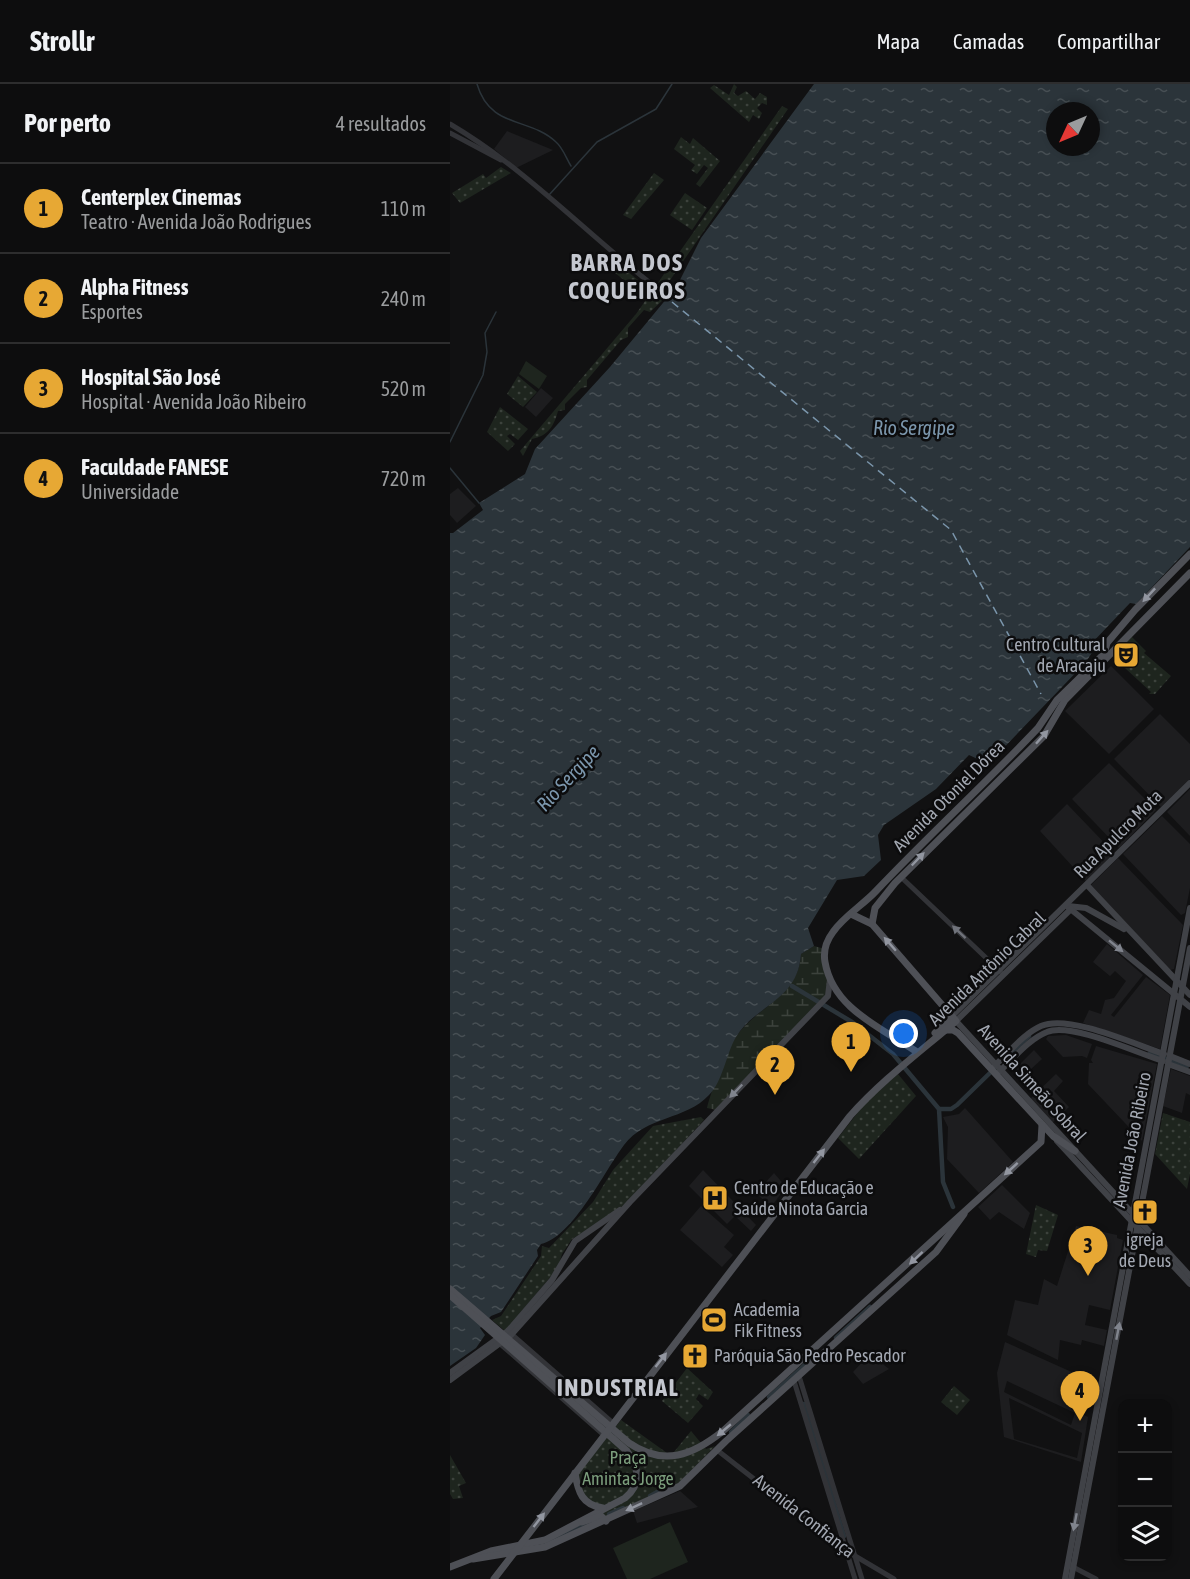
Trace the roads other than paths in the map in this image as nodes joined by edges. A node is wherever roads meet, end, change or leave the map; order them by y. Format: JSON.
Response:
{"nodes":[{"id":1,"x":450,"y":124,"type":"edge"},
{"id":2,"x":450,"y":133,"type":"edge"},
{"id":3,"x":491,"y":153,"type":"junction"},
{"id":4,"x":654,"y":286,"type":"dead end"},
{"id":5,"x":1190,"y":554,"type":"edge"},
{"id":6,"x":1190,"y":573,"type":"edge"},
{"id":7,"x":1106,"y":656,"type":"junction"},
{"id":8,"x":1190,"y":783,"type":"edge"},
{"id":9,"x":901,"y":877,"type":"junction"},
{"id":10,"x":1087,"y":885,"type":"junction"},
{"id":11,"x":1069,"y":908,"type":"junction"},
{"id":12,"x":1190,"y":908,"type":"edge"},
{"id":13,"x":851,"y":914,"type":"junction"},
{"id":14,"x":872,"y":924,"type":"junction"},
{"id":15,"x":1130,"y":932,"type":"junction"},
{"id":16,"x":1190,"y":948,"type":"edge"},
{"id":17,"x":1001,"y":972,"type":"junction"},
{"id":18,"x":830,"y":977,"type":"junction"},
{"id":19,"x":1180,"y":986,"type":"junction"},
{"id":20,"x":1175,"y":993,"type":"junction"},
{"id":21,"x":1190,"y":995,"type":"edge"},
{"id":22,"x":1181,"y":999,"type":"junction"},
{"id":23,"x":1190,"y":1007,"type":"edge"},
{"id":24,"x":954,"y":1018,"type":"junction"},
{"id":25,"x":945,"y":1030,"type":"junction"},
{"id":26,"x":917,"y":1052,"type":"junction"},
{"id":27,"x":1166,"y":1059,"type":"junction"},
{"id":28,"x":1190,"y":1064,"type":"edge"},
{"id":29,"x":995,"y":1069,"type":"junction"},
{"id":30,"x":1190,"y":1072,"type":"edge"},
{"id":31,"x":1042,"y":1125,"type":"junction"},
{"id":32,"x":1053,"y":1136,"type":"junction"},
{"id":33,"x":1041,"y":1142,"type":"junction"},
{"id":34,"x":1075,"y":1151,"type":"junction"},
{"id":35,"x":628,"y":1205,"type":"junction"},
{"id":36,"x":961,"y":1215,"type":"junction"},
{"id":37,"x":1135,"y":1221,"type":"junction"},
{"id":38,"x":575,"y":1241,"type":"junction"},
{"id":39,"x":585,"y":1252,"type":"junction"},
{"id":40,"x":1190,"y":1275,"type":"edge"},
{"id":41,"x":1190,"y":1284,"type":"edge"},
{"id":42,"x":450,"y":1289,"type":"edge"},
{"id":43,"x":450,"y":1295,"type":"edge"},
{"id":44,"x":838,"y":1329,"type":"junction"},
{"id":45,"x":848,"y":1331,"type":"junction"},
{"id":46,"x":510,"y":1333,"type":"junction"},
{"id":47,"x":499,"y":1343,"type":"junction"},
{"id":48,"x":450,"y":1373,"type":"edge"},
{"id":49,"x":796,"y":1379,"type":"junction"},
{"id":50,"x":450,"y":1380,"type":"edge"},
{"id":51,"x":763,"y":1396,"type":"junction"},
{"id":52,"x":753,"y":1417,"type":"junction"},
{"id":53,"x":614,"y":1424,"type":"junction"},
{"id":54,"x":605,"y":1436,"type":"junction"},
{"id":55,"x":628,"y":1447,"type":"junction"},
{"id":56,"x":717,"y":1450,"type":"junction"},
{"id":57,"x":575,"y":1473,"type":"junction"},
{"id":58,"x":603,"y":1508,"type":"junction"},
{"id":59,"x":580,"y":1521,"type":"junction"},
{"id":60,"x":606,"y":1521,"type":"junction"},
{"id":61,"x":519,"y":1546,"type":"junction"},
{"id":62,"x":846,"y":1551,"type":"junction"},
{"id":63,"x":513,"y":1553,"type":"junction"},
{"id":64,"x":853,"y":1555,"type":"junction"},
{"id":65,"x":473,"y":1559,"type":"junction"},
{"id":66,"x":1070,"y":1565,"type":"junction"},
{"id":67,"x":450,"y":1567,"type":"edge"},
{"id":68,"x":494,"y":1579,"type":"edge"},
{"id":69,"x":855,"y":1579,"type":"edge"},
{"id":70,"x":862,"y":1579,"type":"edge"},
{"id":71,"x":894,"y":1579,"type":"edge"},
{"id":72,"x":1065,"y":1579,"type":"edge"},
{"id":73,"x":1071,"y":1579,"type":"edge"},
{"id":74,"x":1096,"y":1579,"type":"edge"}],
"edges":[{"from":1,"to":3,"type":"street"},
{"from":2,"to":3,"type":"street"},
{"from":3,"to":4,"type":"street"},
{"from":5,"to":7,"type":"main road","one_way":true},
{"from":6,"to":7,"type":"main road"},
{"from":9,"to":7,"type":"main road","name":"Avenida Otoniel Dórea","one_way":true},
{"from":7,"to":13,"type":"main road","name":"Avenida Otoniel Dórea"},
{"from":8,"to":10,"type":"main road","name":"Rua Apulcro Mota"},
{"from":9,"to":14,"type":"main road","name":"Avenida Otoniel Dórea"},
{"from":17,"to":9,"type":"street","one_way":true},
{"from":10,"to":11,"type":"main road","name":"Rua Apulcro Mota"},
{"from":10,"to":15,"type":"main road"},
{"from":11,"to":15,"type":"main road"},
{"from":11,"to":17,"type":"main road","name":"Avenida Antônio Cabral"},
{"from":11,"to":20,"type":"main road","one_way":true},
{"from":12,"to":19,"type":"main road"},
{"from":13,"to":14,"type":"main road","name":"Avenida Simeão Sobral"},
{"from":13,"to":18,"type":"main road","name":"Avenida Otoniel Dórea"},
{"from":24,"to":14,"type":"main road","name":"Avenida Simeão Sobral","one_way":true},
{"from":15,"to":19,"type":"main road"},
{"from":16,"to":19,"type":"main road"},
{"from":17,"to":24,"type":"main road","name":"Avenida Antônio Cabral"},
{"from":18,"to":26,"type":"main road"},
{"from":18,"to":35,"type":"main road","one_way":true},
{"from":19,"to":20,"type":"main road"},
{"from":19,"to":21,"type":"main road"},
{"from":19,"to":22,"type":"main road"},
{"from":20,"to":22,"type":"main road"},
{"from":20,"to":27,"type":"main road"},
{"from":22,"to":23,"type":"main road"},
{"from":22,"to":27,"type":"main road"},
{"from":24,"to":25,"type":"main road","name":"Avenida Antônio Cabral"},
{"from":24,"to":26,"type":"main road","name":"Avenida Antônio Cabral"},
{"from":24,"to":29,"type":"main road","name":"Avenida Simeão Sobral"},
{"from":25,"to":26,"type":"main road","name":"Avenida Antônio Cabral"},
{"from":25,"to":29,"type":"main road","name":"Avenida Simeão Sobral"},
{"from":53,"to":26,"type":"main road","one_way":true},
{"from":27,"to":28,"type":"main road"},
{"from":27,"to":29,"type":"main road"},
{"from":27,"to":30,"type":"main road"},
{"from":27,"to":37,"type":"main road","name":"Avenida João Ribeiro"},
{"from":29,"to":31,"type":"main road","name":"Avenida Simeão Sobral"},
{"from":29,"to":34,"type":"main road","name":"Avenida Simeão Sobral"},
{"from":31,"to":32,"type":"main road","name":"Avenida Simeão Sobral"},
{"from":31,"to":33,"type":"main road"},
{"from":32,"to":33,"type":"main road","name":"Avenida Simeão Sobral"},
{"from":32,"to":34,"type":"main road"},
{"from":32,"to":37,"type":"main road","name":"Avenida Simeão Sobral"},
{"from":33,"to":36,"type":"main road","name":"Avenida Simeão Sobral","one_way":true},
{"from":34,"to":37,"type":"main road","name":"Avenida Simeão Sobral"},
{"from":35,"to":38,"type":"main road"},
{"from":35,"to":39,"type":"main road"},
{"from":36,"to":44,"type":"main road","one_way":true},
{"from":36,"to":45,"type":"main road"},
{"from":37,"to":40,"type":"main road","name":"Avenida Simeão Sobral"},
{"from":37,"to":41,"type":"main road","name":"Avenida Simeão Sobral"},
{"from":37,"to":66,"type":"main road","name":"Avenida João Ribeiro"},
{"from":38,"to":39,"type":"main road"},
{"from":38,"to":46,"type":"main road"},
{"from":39,"to":46,"type":"main road"},
{"from":42,"to":55,"type":"main road"},
{"from":43,"to":55,"type":"main road"},
{"from":44,"to":45,"type":"main road"},
{"from":44,"to":51,"type":"main road"},
{"from":45,"to":49,"type":"main road"},
{"from":46,"to":47,"type":"main road"},
{"from":46,"to":53,"type":"street"},
{"from":47,"to":48,"type":"main road"},
{"from":47,"to":50,"type":"main road"},
{"from":47,"to":54,"type":"street"},
{"from":49,"to":52,"type":"main road"},
{"from":49,"to":62,"type":"street"},
{"from":49,"to":64,"type":"street"},
{"from":51,"to":52,"type":"main road"},
{"from":51,"to":55,"type":"main road","one_way":true},
{"from":52,"to":56,"type":"main road"},
{"from":53,"to":54,"type":"main road"},
{"from":54,"to":57,"type":"main road"},
{"from":55,"to":58,"type":"main road"},
{"from":56,"to":60,"type":"main road","one_way":true},
{"from":56,"to":62,"type":"street","name":"Avenida Confiança"},
{"from":57,"to":58,"type":"main road"},
{"from":61,"to":57,"type":"main road","one_way":true},
{"from":58,"to":59,"type":"main road"},
{"from":59,"to":60,"type":"main road"},
{"from":59,"to":61,"type":"main road"},
{"from":60,"to":63,"type":"main road"},
{"from":61,"to":63,"type":"main road"},
{"from":61,"to":65,"type":"main road"},
{"from":62,"to":64,"type":"street","name":"Avenida Confiança"},
{"from":62,"to":69,"type":"street"},
{"from":63,"to":65,"type":"main road"},
{"from":63,"to":68,"type":"main road"},
{"from":64,"to":70,"type":"street"},
{"from":64,"to":71,"type":"street","name":"Avenida Confiança"},
{"from":65,"to":67,"type":"main road"},
{"from":66,"to":72,"type":"main road","name":"Avenida João Ribeiro"},
{"from":66,"to":73,"type":"main road","name":"Avenida João Ribeiro"},
{"from":66,"to":74,"type":"street"}]}
